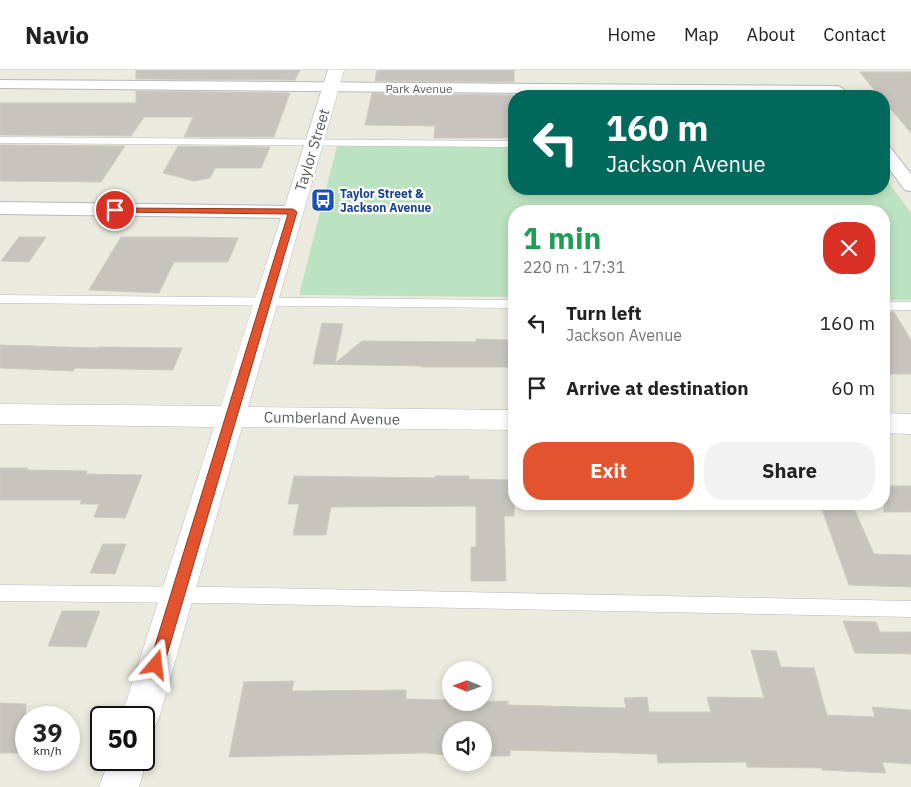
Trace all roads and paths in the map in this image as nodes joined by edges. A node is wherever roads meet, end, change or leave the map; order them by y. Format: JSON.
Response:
{"nodes":[{"id":1,"x":826,"y":77,"type":"dead end"},
{"id":2,"x":333,"y":79,"type":"edge"},
{"id":3,"x":0,"y":84,"type":"edge"},
{"id":4,"x":704,"y":90,"type":"edge"},
{"id":5,"x":836,"y":90,"type":"edge"},
{"id":6,"x":0,"y":140,"type":"edge"},
{"id":7,"x":313,"y":142,"type":"junction"},
{"id":8,"x":508,"y":144,"type":"edge"},
{"id":9,"x":890,"y":159,"type":"edge"},
{"id":10,"x":911,"y":186,"type":"edge"},
{"id":11,"x":0,"y":208,"type":"edge"},
{"id":12,"x":293,"y":212,"type":"junction"},
{"id":13,"x":0,"y":299,"type":"edge"},
{"id":14,"x":266,"y":302,"type":"junction"},
{"id":15,"x":508,"y":304,"type":"edge"},
{"id":16,"x":890,"y":306,"type":"edge"},
{"id":17,"x":911,"y":306,"type":"edge"},
{"id":18,"x":0,"y":414,"type":"edge"},
{"id":19,"x":232,"y":417,"type":"junction"},
{"id":20,"x":508,"y":420,"type":"edge"},
{"id":21,"x":890,"y":423,"type":"edge"},
{"id":22,"x":911,"y":424,"type":"edge"},
{"id":23,"x":0,"y":593,"type":"edge"},
{"id":24,"x":177,"y":595,"type":"junction"},
{"id":25,"x":911,"y":609,"type":"edge"},
{"id":26,"x":144,"y":706,"type":"edge"},
{"id":27,"x":125,"y":771,"type":"edge"},
{"id":28,"x":120,"y":787,"type":"edge"}],
"edges":[{"from":1,"to":5,"type":"street"},
{"from":2,"to":3,"type":"street","name":"Park Avenue"},
{"from":2,"to":4,"type":"street","name":"Park Avenue"},
{"from":2,"to":7,"type":"main road","name":"Taylor Street"},
{"from":6,"to":7,"type":"lane"},
{"from":7,"to":8,"type":"lane"},
{"from":7,"to":12,"type":"main road","name":"Taylor Street"},
{"from":9,"to":10,"type":"street"},
{"from":11,"to":12,"type":"street"},
{"from":12,"to":14,"type":"main road","name":"Taylor Street"},
{"from":13,"to":14,"type":"lane"},
{"from":14,"to":15,"type":"lane"},
{"from":14,"to":19,"type":"main road","name":"Taylor Street"},
{"from":16,"to":17,"type":"lane"},
{"from":18,"to":19,"type":"main road","name":"Cumberland Avenue"},
{"from":19,"to":20,"type":"main road","name":"Cumberland Avenue"},
{"from":19,"to":24,"type":"main road","name":"Taylor Street"},
{"from":21,"to":22,"type":"main road"},
{"from":23,"to":24,"type":"lane"},
{"from":24,"to":25,"type":"lane"},
{"from":24,"to":26,"type":"main road","name":"Taylor Street"},
{"from":27,"to":28,"type":"main road"}]}
